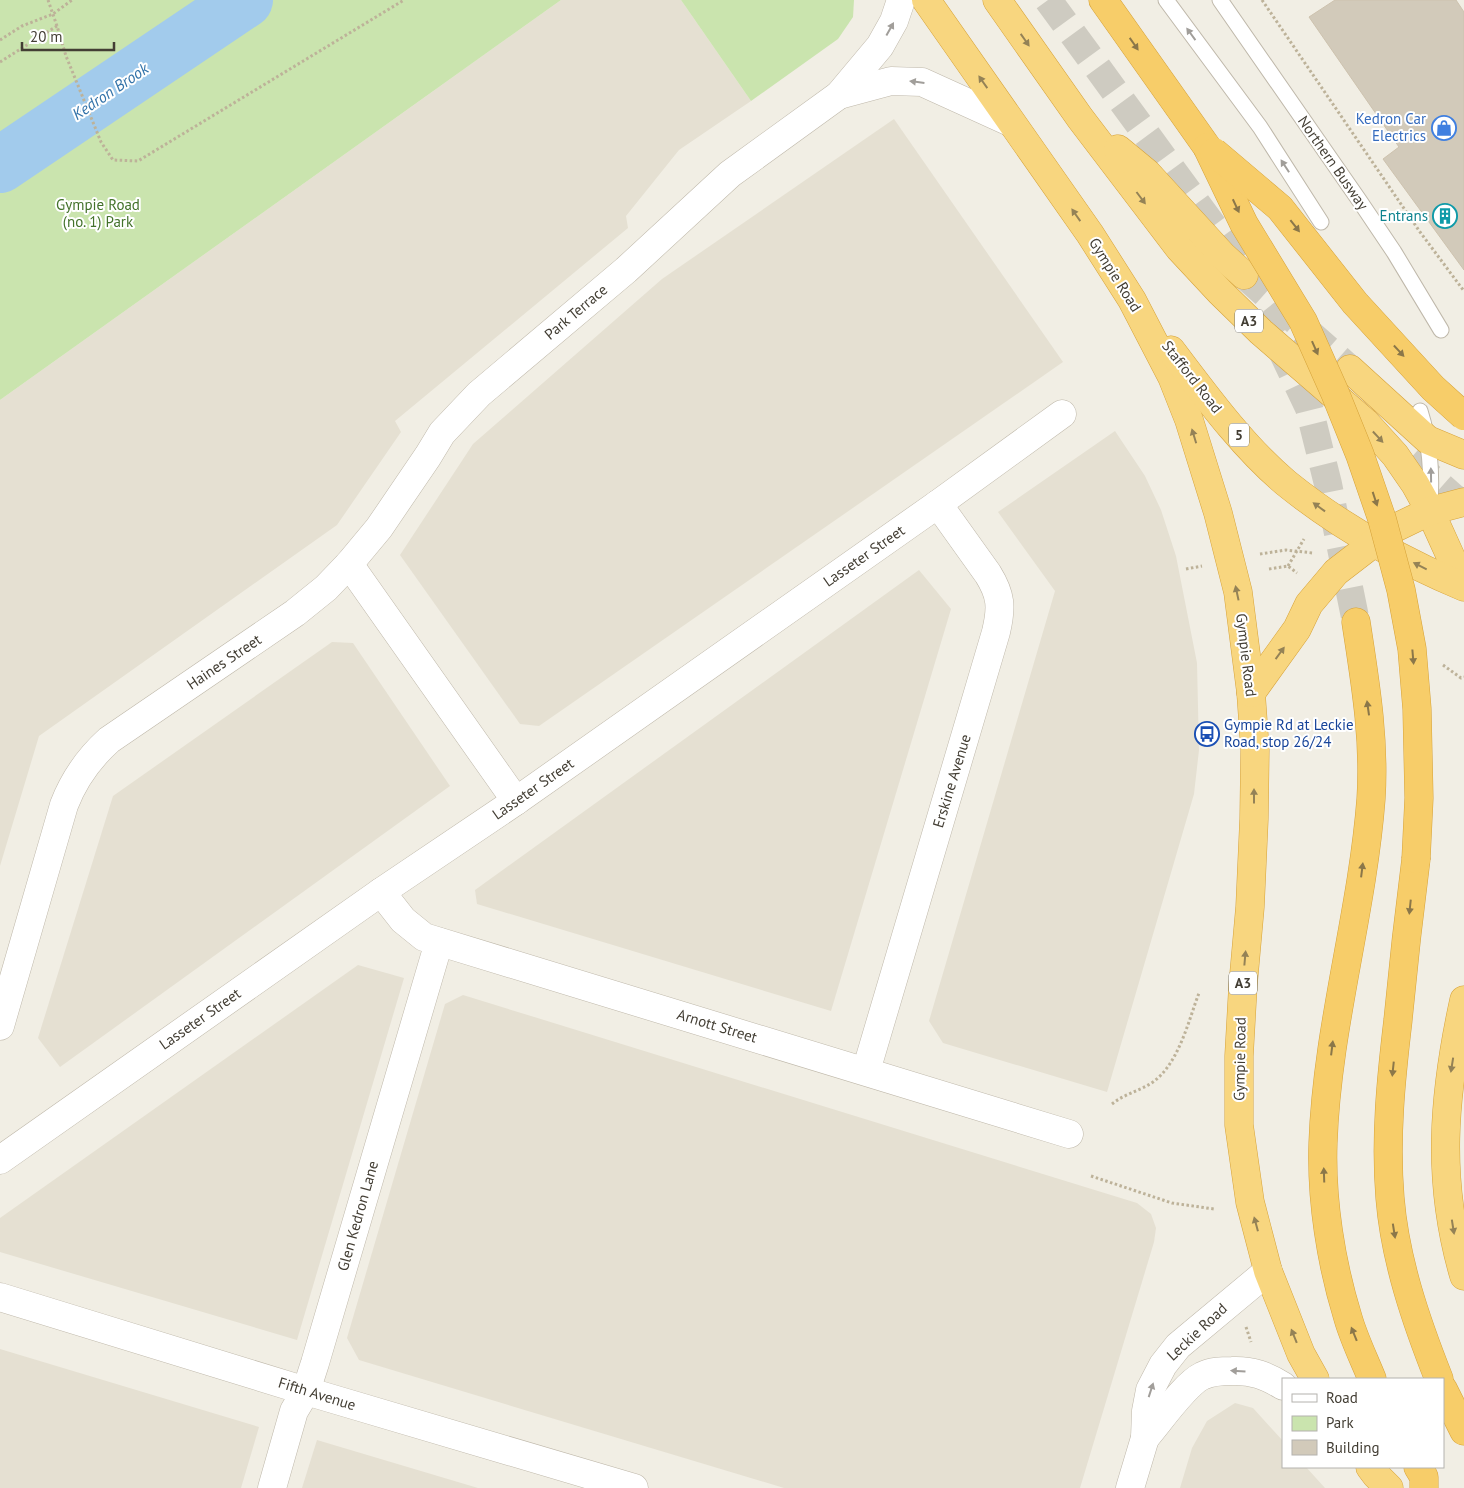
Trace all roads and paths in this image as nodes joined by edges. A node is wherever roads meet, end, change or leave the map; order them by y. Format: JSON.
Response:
{"nodes":[{"id":1,"x":48,"y":0,"type":"edge"},
{"id":2,"x":72,"y":0,"type":"edge"},
{"id":3,"x":404,"y":0,"type":"edge"},
{"id":4,"x":901,"y":0,"type":"edge"},
{"id":5,"x":926,"y":0,"type":"edge"},
{"id":6,"x":997,"y":0,"type":"edge"},
{"id":7,"x":1103,"y":0,"type":"edge"},
{"id":8,"x":1166,"y":0,"type":"edge"},
{"id":9,"x":1220,"y":0,"type":"edge"},
{"id":10,"x":1262,"y":0,"type":"edge"},
{"id":11,"x":53,"y":14,"type":"junction"},
{"id":12,"x":57,"y":26,"type":"junction"},
{"id":13,"x":0,"y":40,"type":"edge"},
{"id":14,"x":0,"y":62,"type":"edge"},
{"id":15,"x":839,"y":95,"type":"junction"},
{"id":16,"x":1080,"y":118,"type":"junction"},
{"id":17,"x":1010,"y":122,"type":"junction"},
{"id":18,"x":1207,"y":147,"type":"junction"},
{"id":19,"x":1321,"y":222,"type":"dead end"},
{"id":20,"x":1244,"y":275,"type":"tunnel mouth"},
{"id":21,"x":1464,"y":291,"type":"edge"},
{"id":22,"x":1132,"y":300,"type":"junction"},
{"id":23,"x":1441,"y":330,"type":"dead end"},
{"id":24,"x":1350,"y":369,"type":"tunnel mouth"},
{"id":25,"x":1420,"y":411,"type":"dead end"},
{"id":26,"x":1062,"y":414,"type":"dead end"},
{"id":27,"x":1464,"y":416,"type":"edge"},
{"id":28,"x":1428,"y":440,"type":"junction"},
{"id":29,"x":1464,"y":455,"type":"edge"},
{"id":30,"x":1464,"y":502,"type":"edge"},
{"id":31,"x":938,"y":504,"type":"junction"},
{"id":32,"x":1430,"y":511,"type":"junction"},
{"id":33,"x":1304,"y":539,"type":"dead end"},
{"id":34,"x":1375,"y":542,"type":"junction"},
{"id":35,"x":1297,"y":551,"type":"junction"},
{"id":36,"x":1266,"y":553,"type":"dead end"},
{"id":37,"x":350,"y":564,"type":"junction"},
{"id":38,"x":1203,"y":566,"type":"dead end"},
{"id":39,"x":1288,"y":566,"type":"junction"},
{"id":40,"x":1186,"y":569,"type":"dead end"},
{"id":41,"x":1269,"y":569,"type":"dead end"},
{"id":42,"x":1297,"y":572,"type":"dead end"},
{"id":43,"x":1464,"y":586,"type":"edge"},
{"id":44,"x":1356,"y":622,"type":"tunnel mouth"},
{"id":45,"x":1251,"y":693,"type":"junction"},
{"id":46,"x":516,"y":801,"type":"junction"},
{"id":47,"x":381,"y":892,"type":"junction"},
{"id":48,"x":439,"y":942,"type":"junction"},
{"id":49,"x":1199,"y":993,"type":"dead end"},
{"id":50,"x":1464,"y":1000,"type":"edge"},
{"id":51,"x":0,"y":1026,"type":"edge"},
{"id":52,"x":1461,"y":1030,"type":"edge"},
{"id":53,"x":866,"y":1071,"type":"junction"},
{"id":54,"x":1112,"y":1104,"type":"dead end"},
{"id":55,"x":1069,"y":1134,"type":"dead end"},
{"id":56,"x":0,"y":1160,"type":"edge"},
{"id":57,"x":1091,"y":1176,"type":"dead end"},
{"id":58,"x":1214,"y":1209,"type":"dead end"},
{"id":59,"x":1268,"y":1271,"type":"junction"},
{"id":60,"x":1464,"y":1276,"type":"edge"},
{"id":61,"x":0,"y":1297,"type":"edge"},
{"id":62,"x":1314,"y":1378,"type":"edge"},
{"id":63,"x":1372,"y":1378,"type":"edge"},
{"id":64,"x":1439,"y":1378,"type":"edge"},
{"id":65,"x":1282,"y":1385,"type":"edge"},
{"id":66,"x":306,"y":1391,"type":"junction"},
{"id":67,"x":1444,"y":1391,"type":"edge"},
{"id":68,"x":1464,"y":1430,"type":"edge"},
{"id":69,"x":1145,"y":1438,"type":"junction"},
{"id":70,"x":1371,"y":1468,"type":"edge"},
{"id":71,"x":1419,"y":1468,"type":"edge"},
{"id":72,"x":272,"y":1488,"type":"edge"},
{"id":73,"x":634,"y":1488,"type":"edge"},
{"id":74,"x":1130,"y":1488,"type":"edge"},
{"id":75,"x":1389,"y":1488,"type":"edge"},
{"id":76,"x":1424,"y":1488,"type":"edge"}],
"edges":[{"from":1,"to":11,"type":"path"},
{"from":2,"to":11,"type":"path"},
{"from":3,"to":12,"type":"path"},
{"from":15,"to":4,"type":"street","name":"Park Terrace","one_way":true},
{"from":17,"to":5,"type":"highway","name":"Gympie Road","number":"A3","one_way":true},
{"from":6,"to":16,"type":"highway","number":"A3","one_way":true},
{"from":7,"to":18,"type":"highway","one_way":true},
{"from":19,"to":8,"type":"lane","one_way":true},
{"from":9,"to":23,"type":"lane","name":"Northern Busway"},
{"from":10,"to":21,"type":"path"},
{"from":11,"to":12,"type":"path"},
{"from":11,"to":13,"type":"path"},
{"from":12,"to":14,"type":"path"},
{"from":17,"to":15,"type":"street","name":"Park Terrace","one_way":true},
{"from":15,"to":37,"type":"street","name":"Park Terrace"},
{"from":16,"to":20,"type":"highway","number":"A3"},
{"from":16,"to":32,"type":"highway","number":"A3","one_way":true},
{"from":22,"to":17,"type":"highway","name":"Gympie Road","number":"A3","one_way":true},
{"from":18,"to":27,"type":"highway","one_way":true,"bridge":true},
{"from":18,"to":64,"type":"highway","one_way":true,"bridge":true},
{"from":34,"to":22,"type":"highway","name":"Stafford Road","number":"5","one_way":true},
{"from":45,"to":22,"type":"highway","name":"Gympie Road","number":"A3","one_way":true},
{"from":24,"to":28,"type":"highway"},
{"from":25,"to":28,"type":"lane"},
{"from":26,"to":31,"type":"street","name":"Lasseter Street"},
{"from":28,"to":29,"type":"highway"},
{"from":32,"to":28,"type":"lane","one_way":true},
{"from":30,"to":32,"type":"highway"},
{"from":31,"to":46,"type":"street","name":"Lasseter Street"},
{"from":31,"to":53,"type":"street","name":"Erskine Avenue"},
{"from":32,"to":34,"type":"highway"},
{"from":32,"to":43,"type":"highway","number":"A3"},
{"from":33,"to":35,"type":"path"},
{"from":43,"to":34,"type":"highway","name":"Stafford Road","number":"5","one_way":true},
{"from":45,"to":34,"type":"highway","one_way":true},
{"from":35,"to":36,"type":"path"},
{"from":35,"to":39,"type":"path"},
{"from":37,"to":46,"type":"street"},
{"from":37,"to":51,"type":"street","name":"Haines Street"},
{"from":38,"to":40,"type":"path"},
{"from":39,"to":41,"type":"path"},
{"from":39,"to":42,"type":"path"},
{"from":63,"to":44,"type":"highway","one_way":true},
{"from":59,"to":45,"type":"highway","name":"Gympie Road","number":"A3","one_way":true},
{"from":46,"to":47,"type":"street","name":"Lasseter Street"},
{"from":47,"to":48,"type":"street","name":"Arnott Street"},
{"from":47,"to":56,"type":"street","name":"Lasseter Street"},
{"from":48,"to":53,"type":"street","name":"Arnott Street"},
{"from":48,"to":66,"type":"street","name":"Glen Kedron Lane"},
{"from":49,"to":54,"type":"path"},
{"from":50,"to":52,"type":"highway"},
{"from":52,"to":60,"type":"highway","one_way":true},
{"from":53,"to":55,"type":"street","name":"Arnott Street"},
{"from":57,"to":58,"type":"path"},
{"from":62,"to":59,"type":"highway","name":"Gympie Road","number":"A3","one_way":true},
{"from":69,"to":59,"type":"street","name":"Leckie Road","one_way":true},
{"from":61,"to":66,"type":"street","name":"Fifth Avenue"},
{"from":65,"to":69,"type":"street","name":"Leckie Road","one_way":true},
{"from":66,"to":72,"type":"street","name":"Glen Kedron Lane"},
{"from":66,"to":73,"type":"street","name":"Fifth Avenue"},
{"from":67,"to":68,"type":"highway"},
{"from":69,"to":74,"type":"street","name":"Leckie Road"},
{"from":70,"to":75,"type":"highway"},
{"from":71,"to":76,"type":"highway"}]}
